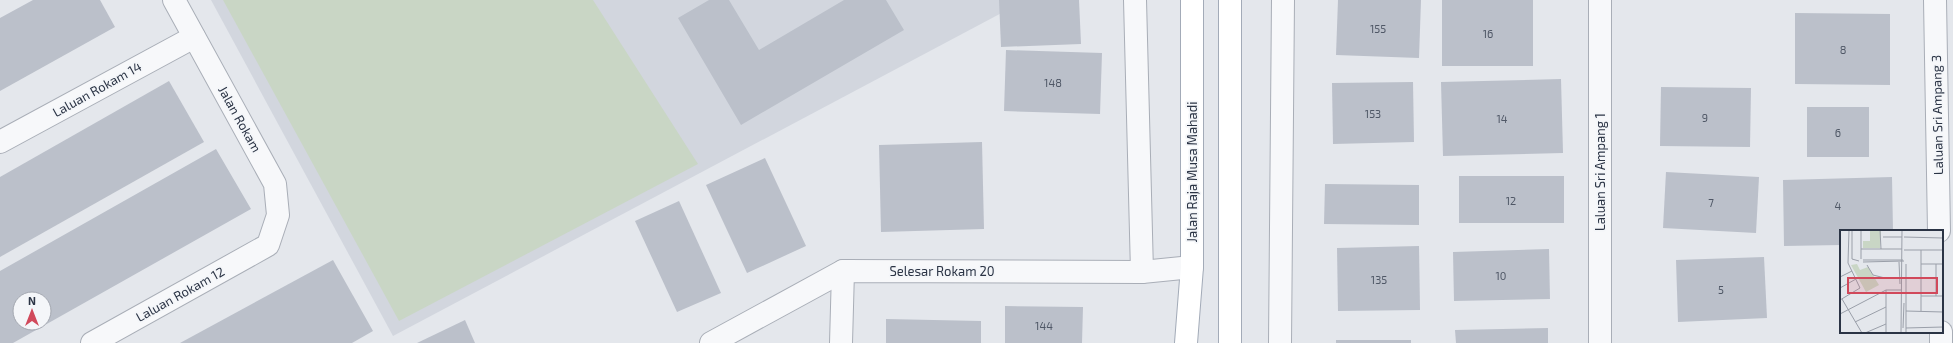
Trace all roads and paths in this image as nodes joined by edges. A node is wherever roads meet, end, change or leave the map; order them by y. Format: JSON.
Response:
{"nodes":[{"id":1,"x":174,"y":0,"type":"edge"},
{"id":2,"x":1135,"y":0,"type":"edge"},
{"id":3,"x":1192,"y":0,"type":"edge"},
{"id":4,"x":1230,"y":0,"type":"edge"},
{"id":5,"x":1283,"y":0,"type":"edge"},
{"id":6,"x":1600,"y":0,"type":"edge"},
{"id":7,"x":1935,"y":0,"type":"edge"},
{"id":8,"x":194,"y":37,"type":"junction"},
{"id":9,"x":1945,"y":59,"type":"edge"},
{"id":10,"x":0,"y":142,"type":"edge"},
{"id":11,"x":1939,"y":230,"type":"edge"},
{"id":12,"x":268,"y":245,"type":"joint"},
{"id":13,"x":1192,"y":267,"type":"junction"},
{"id":14,"x":843,"y":271,"type":"junction"},
{"id":15,"x":1142,"y":272,"type":"junction"},
{"id":16,"x":92,"y":343,"type":"edge"},
{"id":17,"x":711,"y":343,"type":"edge"},
{"id":18,"x":841,"y":343,"type":"edge"},
{"id":19,"x":1186,"y":343,"type":"edge"},
{"id":20,"x":1192,"y":343,"type":"edge"},
{"id":21,"x":1230,"y":343,"type":"edge"},
{"id":22,"x":1280,"y":343,"type":"edge"},
{"id":23,"x":1600,"y":343,"type":"edge"}],
"edges":[{"from":1,"to":8,"type":"street","name":"Jalan Rokam"},
{"from":2,"to":15,"type":"street"},
{"from":3,"to":13,"type":"main road","name":"Jalan Raja Musa Mahadi"},
{"from":4,"to":21,"type":"main road"},
{"from":5,"to":22,"type":"street"},
{"from":6,"to":23,"type":"street","name":"Laluan Sri Ampang 1"},
{"from":7,"to":9,"type":"street","name":"Laluan Sri Ampang 3"},
{"from":8,"to":10,"type":"street","name":"Laluan Rokam 14"},
{"from":8,"to":12,"type":"street","name":"Jalan Rokam"},
{"from":9,"to":11,"type":"street","name":"Laluan Sri Ampang 3"},
{"from":12,"to":16,"type":"street","name":"Laluan Rokam 12"},
{"from":13,"to":15,"type":"street","name":"Selesar Rokam 20"},
{"from":13,"to":19,"type":"main road","name":"Jalan Raja Musa Mahadi"},
{"from":13,"to":20,"type":"main road"},
{"from":14,"to":15,"type":"street","name":"Selesar Rokam 20"},
{"from":14,"to":17,"type":"street","name":"Selesar Rokam 20"},
{"from":14,"to":18,"type":"street"}]}
